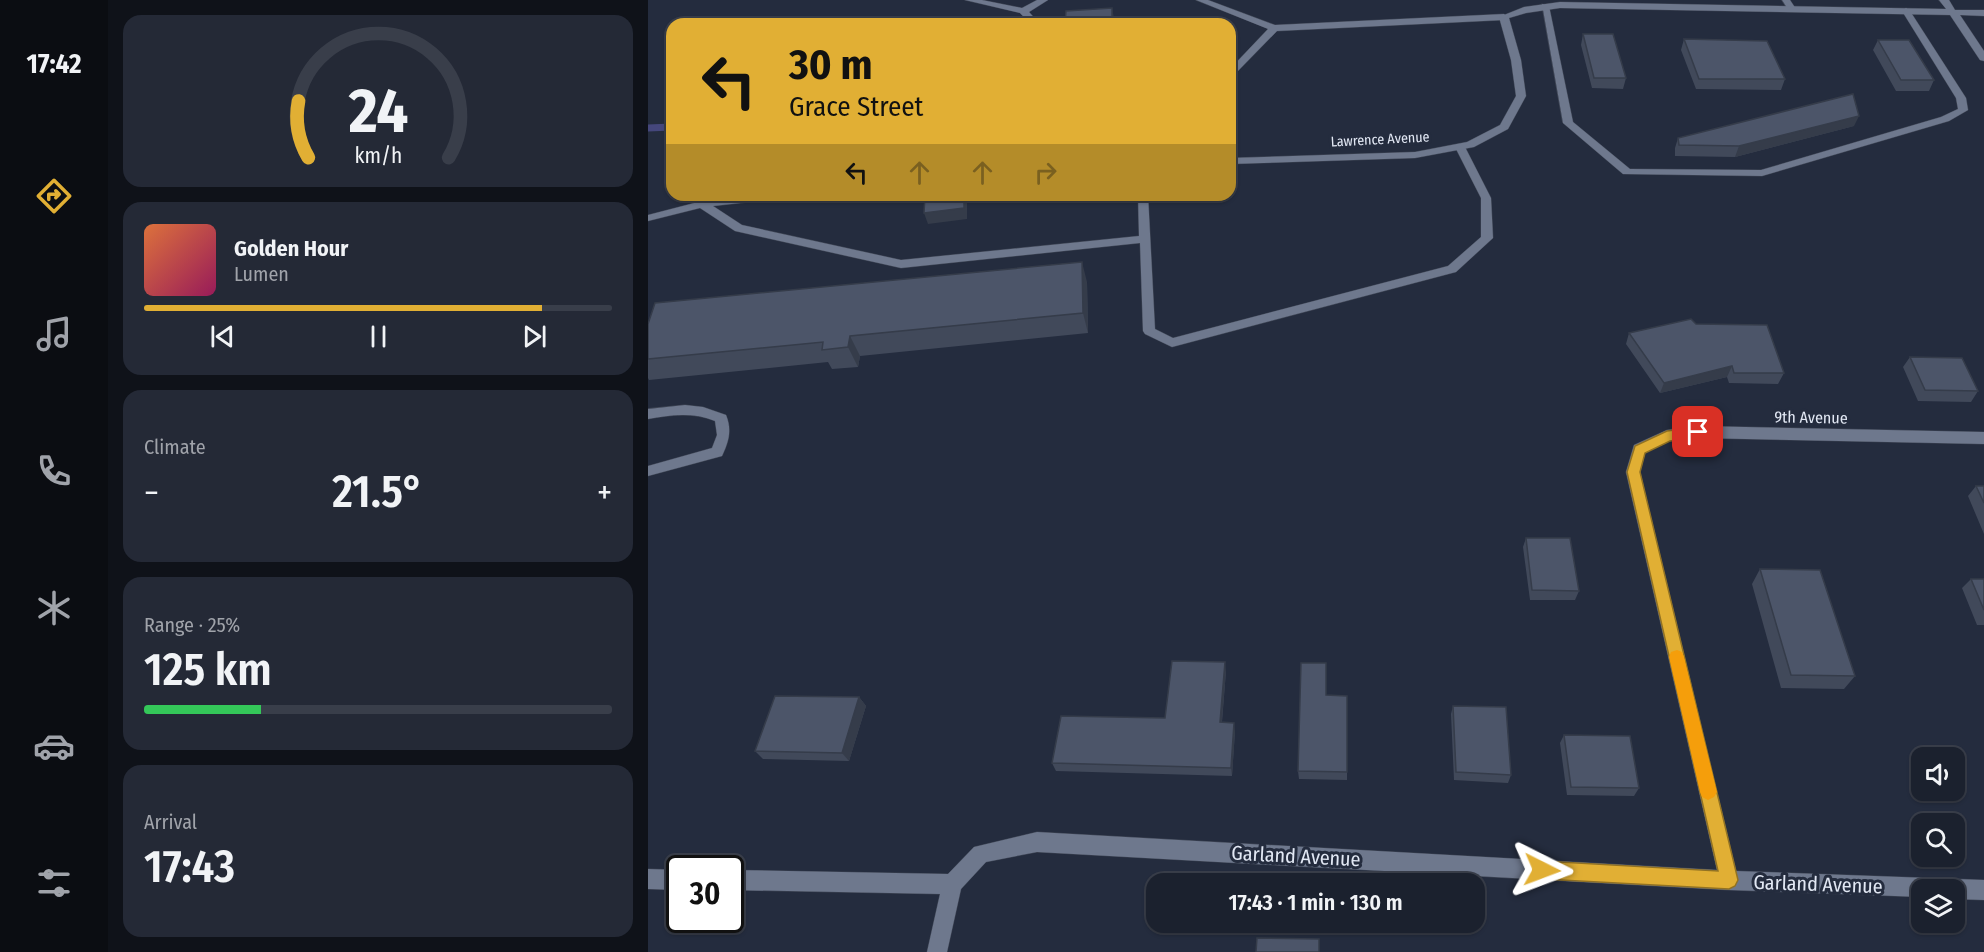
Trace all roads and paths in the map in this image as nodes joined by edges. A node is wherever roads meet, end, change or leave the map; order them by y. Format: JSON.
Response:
{"nodes":[{"id":1,"x":969,"y":0,"type":"edge"},
{"id":2,"x":1044,"y":0,"type":"edge"},
{"id":3,"x":1200,"y":0,"type":"edge"},
{"id":4,"x":1944,"y":0,"type":"edge"},
{"id":5,"x":1686,"y":4,"type":"edge"},
{"id":6,"x":1789,"y":5,"type":"edge"},
{"id":7,"x":1545,"y":6,"type":"junction"},
{"id":8,"x":1023,"y":10,"type":"junction"},
{"id":9,"x":1906,"y":11,"type":"junction"},
{"id":10,"x":1953,"y":12,"type":"junction"},
{"id":11,"x":1984,"y":13,"type":"edge"},
{"id":12,"x":1504,"y":17,"type":"junction"},
{"id":13,"x":1030,"y":18,"type":"edge"},
{"id":14,"x":1274,"y":28,"type":"junction"},
{"id":15,"x":1984,"y":58,"type":"edge"},
{"id":16,"x":1236,"y":68,"type":"edge"},
{"id":17,"x":1460,"y":147,"type":"junction"},
{"id":18,"x":1236,"y":161,"type":"edge"},
{"id":19,"x":730,"y":201,"type":"edge"},
{"id":20,"x":1143,"y":201,"type":"edge"},
{"id":21,"x":702,"y":204,"type":"junction"},
{"id":22,"x":648,"y":218,"type":"edge"},
{"id":23,"x":1145,"y":239,"type":"junction"},
{"id":24,"x":648,"y":414,"type":"edge"},
{"id":25,"x":1984,"y":438,"type":"edge"},
{"id":26,"x":648,"y":471,"type":"edge"},
{"id":27,"x":648,"y":879,"type":"edge"},
{"id":28,"x":666,"y":880,"type":"edge"},
{"id":29,"x":744,"y":880,"type":"edge"},
{"id":30,"x":1729,"y":880,"type":"junction"},
{"id":31,"x":952,"y":884,"type":"junction"},
{"id":32,"x":1984,"y":890,"type":"edge"},
{"id":33,"x":937,"y":952,"type":"edge"}],
"edges":[{"from":1,"to":8,"type":"lane"},
{"from":2,"to":8,"type":"lane"},
{"from":3,"to":14,"type":"lane"},
{"from":4,"to":10,"type":"street"},
{"from":5,"to":6,"type":"street"},
{"from":5,"to":7,"type":"street"},
{"from":6,"to":9,"type":"street"},
{"from":7,"to":9,"type":"lane"},
{"from":7,"to":12,"type":"street"},
{"from":8,"to":13,"type":"lane"},
{"from":9,"to":10,"type":"street"},
{"from":10,"to":11,"type":"street"},
{"from":10,"to":15,"type":"street"},
{"from":12,"to":14,"type":"lane"},
{"from":12,"to":17,"type":"street","name":"Lawrence Avenue"},
{"from":14,"to":16,"type":"lane"},
{"from":17,"to":18,"type":"street","name":"Lawrence Avenue"},
{"from":17,"to":23,"type":"lane"},
{"from":19,"to":21,"type":"lane"},
{"from":20,"to":23,"type":"lane"},
{"from":21,"to":22,"type":"lane"},
{"from":21,"to":23,"type":"lane"},
{"from":24,"to":26,"type":"lane"},
{"from":25,"to":30,"type":"street","name":"9th Avenue"},
{"from":27,"to":28,"type":"street"},
{"from":29,"to":31,"type":"street"},
{"from":30,"to":31,"type":"street","name":"Garland Avenue"},
{"from":30,"to":32,"type":"street","name":"Garland Avenue"},
{"from":31,"to":33,"type":"street"}]}
